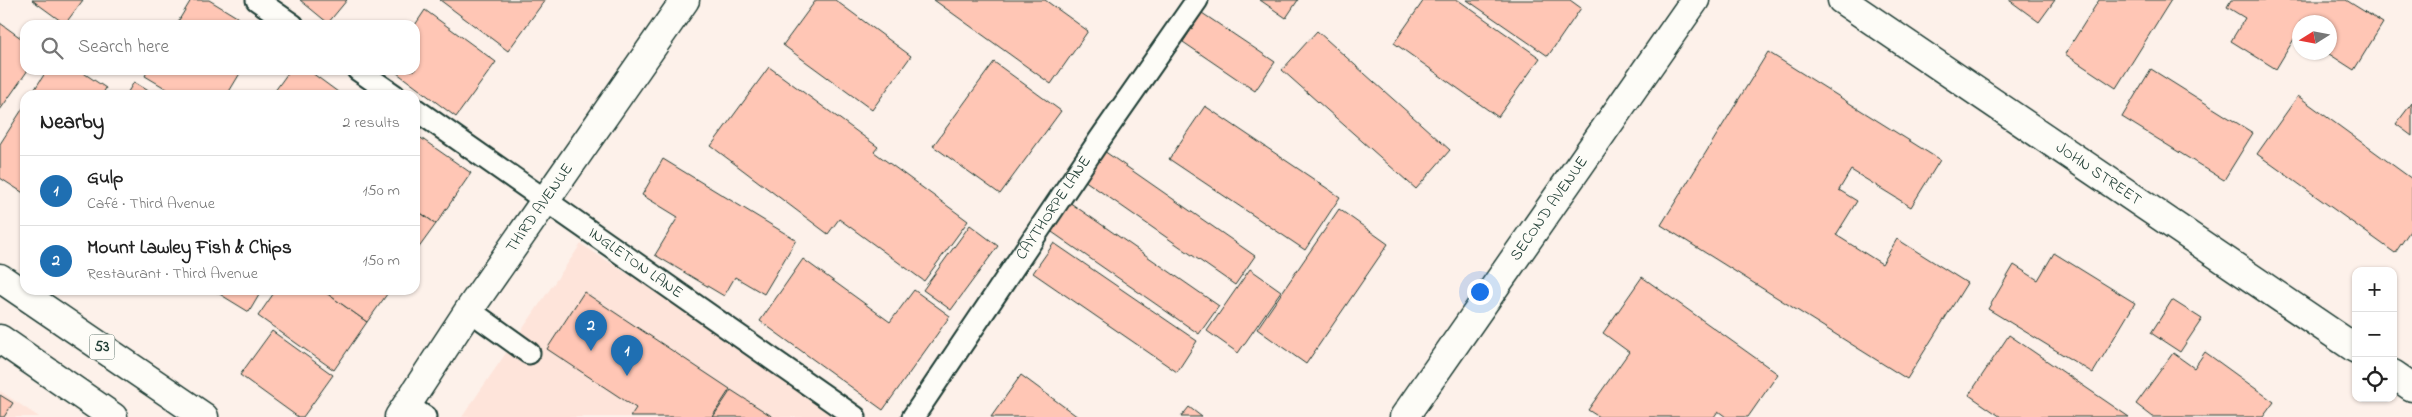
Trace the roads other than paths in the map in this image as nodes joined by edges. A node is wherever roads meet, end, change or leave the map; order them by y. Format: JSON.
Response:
{"nodes":[{"id":1,"x":257,"y":0,"type":"edge"},
{"id":2,"x":685,"y":0,"type":"edge"},
{"id":3,"x":1197,"y":0,"type":"edge"},
{"id":4,"x":1695,"y":0,"type":"edge"},
{"id":5,"x":1842,"y":0,"type":"edge"},
{"id":6,"x":287,"y":20,"type":"edge"},
{"id":7,"x":365,"y":75,"type":"edge"},
{"id":8,"x":387,"y":90,"type":"edge"},
{"id":9,"x":420,"y":112,"type":"edge"},
{"id":10,"x":547,"y":200,"type":"junction"},
{"id":11,"x":0,"y":278,"type":"edge"},
{"id":12,"x":20,"y":292,"type":"edge"},
{"id":13,"x":25,"y":295,"type":"edge"},
{"id":14,"x":469,"y":310,"type":"junction"},
{"id":15,"x":0,"y":339,"type":"edge"},
{"id":16,"x":2352,"y":345,"type":"edge"},
{"id":17,"x":529,"y":353,"type":"dead end"},
{"id":18,"x":2397,"y":377,"type":"edge"},
{"id":19,"x":2412,"y":387,"type":"edge"},
{"id":20,"x":410,"y":413,"type":"edge"},
{"id":21,"x":113,"y":417,"type":"edge"},
{"id":22,"x":204,"y":417,"type":"edge"},
{"id":23,"x":855,"y":417,"type":"edge"},
{"id":24,"x":913,"y":417,"type":"edge"},
{"id":25,"x":1404,"y":417,"type":"edge"}],
"edges":[{"from":1,"to":6,"type":"lane"},
{"from":2,"to":10,"type":"street","name":"THIRD AVENUE"},
{"from":3,"to":24,"type":"lane","name":"CAYTHORPE LANE"},
{"from":4,"to":25,"type":"street","name":"SECOND AVENUE"},
{"from":5,"to":16,"type":"street","name":"JOHN STREET"},
{"from":7,"to":8,"type":"lane"},
{"from":9,"to":10,"type":"lane","name":"INGLETON LANE"},
{"from":10,"to":14,"type":"street","name":"THIRD AVENUE"},
{"from":10,"to":23,"type":"lane","name":"INGLETON LANE"},
{"from":11,"to":12,"type":"street","number":"53"},
{"from":13,"to":22,"type":"street","number":"53"},
{"from":14,"to":17,"type":"lane"},
{"from":14,"to":20,"type":"street","name":"THIRD AVENUE"},
{"from":15,"to":21,"type":"street"},
{"from":18,"to":19,"type":"street"}]}
